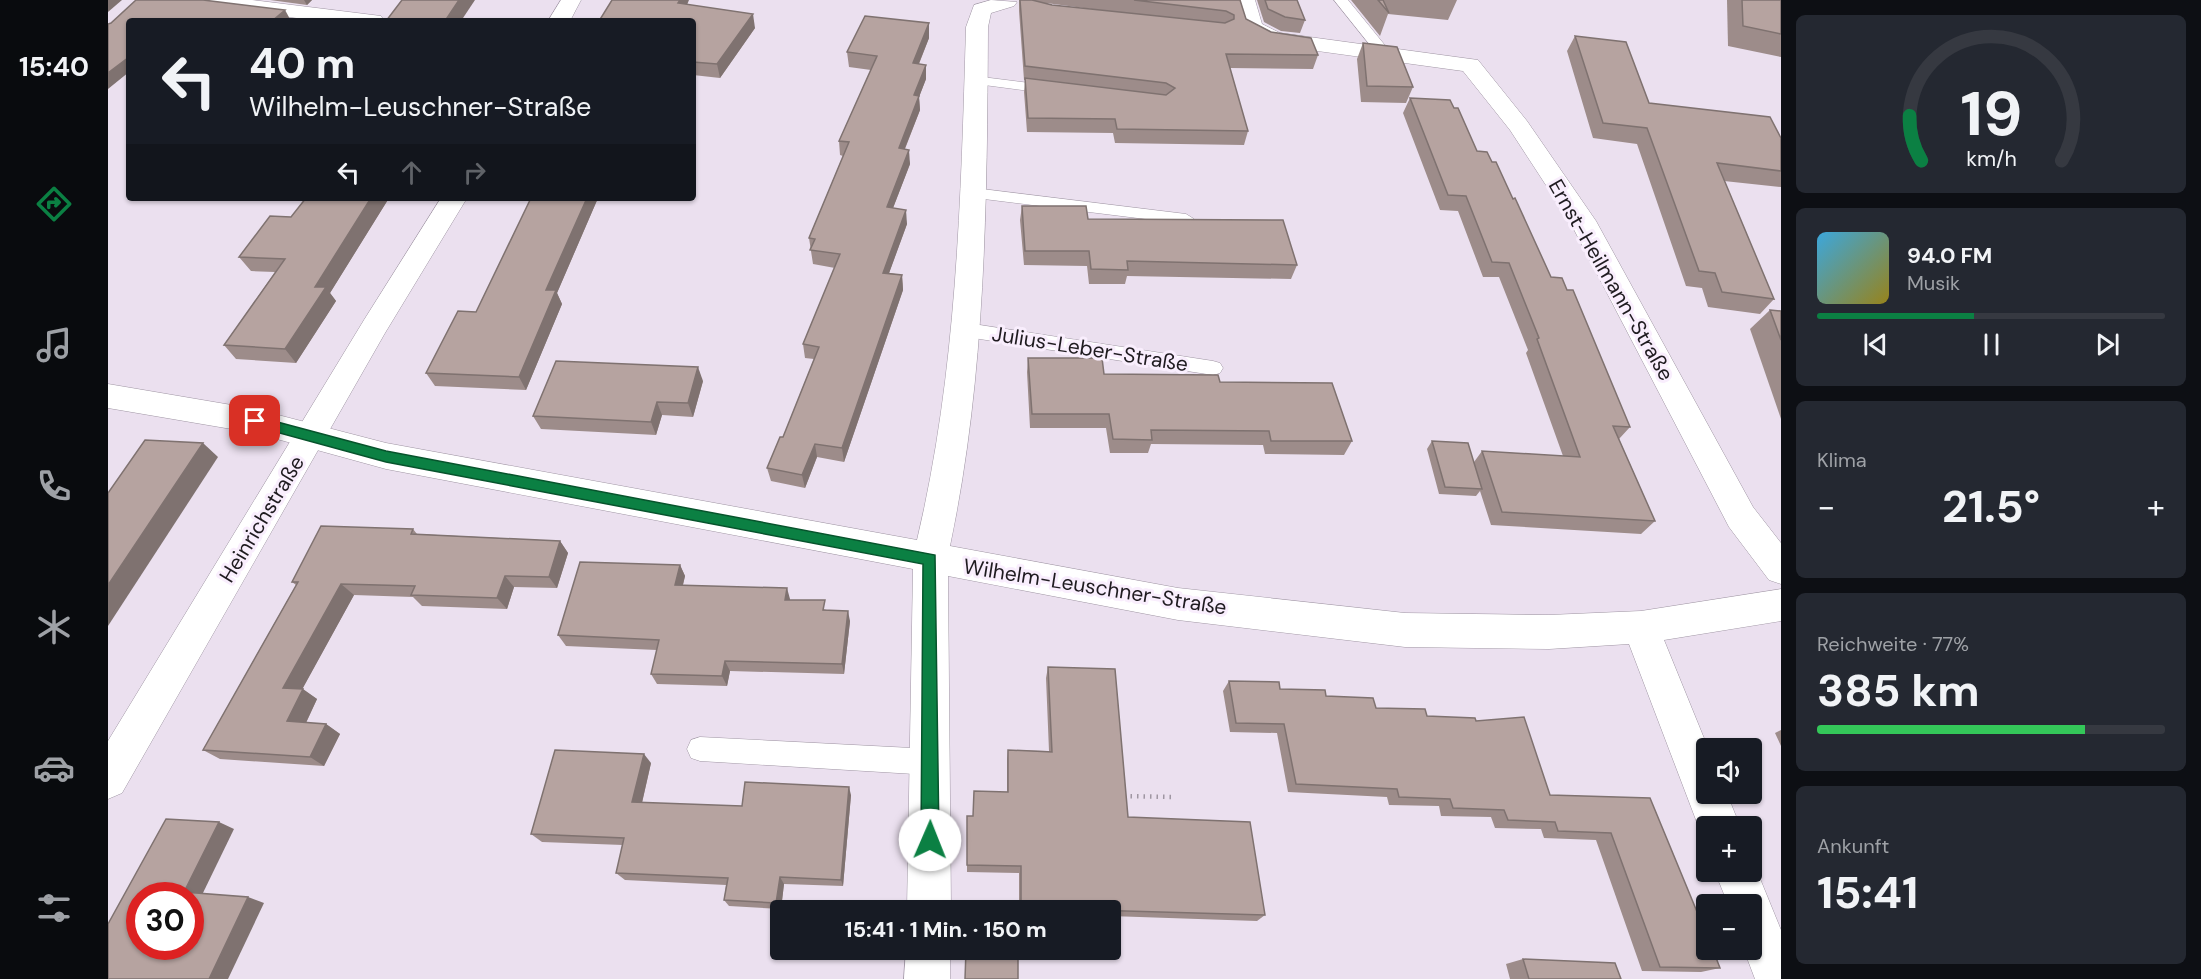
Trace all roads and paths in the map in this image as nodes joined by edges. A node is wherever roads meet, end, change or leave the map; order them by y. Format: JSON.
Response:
{"nodes":[{"id":1,"x":201,"y":0,"type":"edge"},
{"id":2,"x":571,"y":0,"type":"edge"},
{"id":3,"x":1245,"y":0,"type":"edge"},
{"id":4,"x":1341,"y":0,"type":"edge"},
{"id":5,"x":1013,"y":4,"type":"dead end"},
{"id":6,"x":349,"y":18,"type":"edge"},
{"id":7,"x":561,"y":18,"type":"edge"},
{"id":8,"x":1370,"y":50,"type":"junction"},
{"id":9,"x":974,"y":80,"type":"junction"},
{"id":10,"x":1068,"y":92,"type":"edge"},
{"id":11,"x":974,"y":193,"type":"junction"},
{"id":12,"x":452,"y":201,"type":"edge"},
{"id":13,"x":1186,"y":219,"type":"edge"},
{"id":14,"x":967,"y":330,"type":"junction"},
{"id":15,"x":1214,"y":368,"type":"dead end"},
{"id":16,"x":108,"y":396,"type":"edge"},
{"id":17,"x":311,"y":436,"type":"junction"},
{"id":18,"x":930,"y":559,"type":"junction"},
{"id":19,"x":1781,"y":569,"type":"edge"},
{"id":20,"x":1781,"y":605,"type":"edge"},
{"id":21,"x":1641,"y":627,"type":"junction"},
{"id":22,"x":700,"y":749,"type":"dead end"},
{"id":23,"x":931,"y":762,"type":"junction"},
{"id":24,"x":108,"y":779,"type":"edge"},
{"id":25,"x":1116,"y":796,"type":"edge"},
{"id":26,"x":1173,"y":797,"type":"dead end"},
{"id":27,"x":1715,"y":816,"type":"edge"},
{"id":28,"x":929,"y":900,"type":"edge"},
{"id":29,"x":1762,"y":938,"type":"edge"},
{"id":30,"x":928,"y":960,"type":"edge"},
{"id":31,"x":927,"y":979,"type":"edge"},
{"id":32,"x":1778,"y":979,"type":"edge"}],
"edges":[{"from":1,"to":6,"type":"street"},
{"from":2,"to":7,"type":"street"},
{"from":3,"to":8,"type":"street","name":"Ernst-Heilmann-Straße"},
{"from":4,"to":8,"type":"lane"},
{"from":5,"to":9,"type":"street","name":"Julius-Leber-Straße"},
{"from":8,"to":19,"type":"street","name":"Ernst-Heilmann-Straße"},
{"from":9,"to":10,"type":"lane"},
{"from":9,"to":11,"type":"street","name":"Julius-Leber-Straße"},
{"from":11,"to":13,"type":"lane"},
{"from":11,"to":14,"type":"street","name":"Julius-Leber-Straße"},
{"from":12,"to":17,"type":"street","name":"Heinrichstraße"},
{"from":14,"to":15,"type":"lane","name":"Julius-Leber-Straße"},
{"from":14,"to":18,"type":"street","name":"Julius-Leber-Straße"},
{"from":16,"to":17,"type":"street","name":"Wilhelm-Leuschner-Straße"},
{"from":17,"to":18,"type":"street","name":"Wilhelm-Leuschner-Straße"},
{"from":17,"to":24,"type":"street","name":"Heinrichstraße"},
{"from":18,"to":21,"type":"street","name":"Wilhelm-Leuschner-Straße"},
{"from":18,"to":23,"type":"street","name":"Julius-Leber-Straße"},
{"from":20,"to":21,"type":"street","name":"Wilhelm-Leuschner-Straße"},
{"from":21,"to":27,"type":"street"},
{"from":22,"to":23,"type":"lane"},
{"from":23,"to":28,"type":"street","name":"Julius-Leber-Straße"},
{"from":25,"to":26,"type":"path"},
{"from":29,"to":32,"type":"street"},
{"from":30,"to":31,"type":"street"}]}
